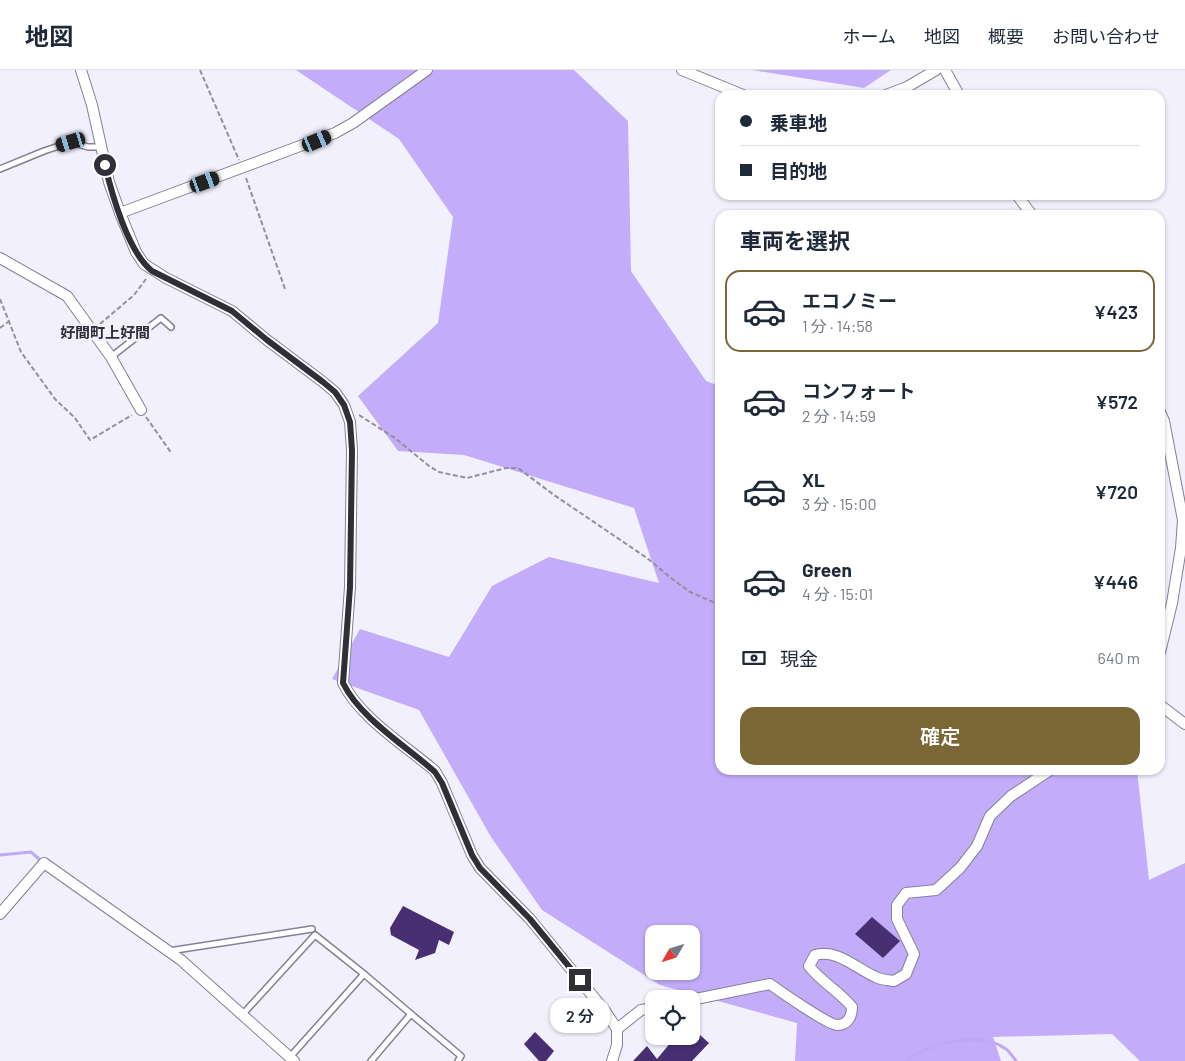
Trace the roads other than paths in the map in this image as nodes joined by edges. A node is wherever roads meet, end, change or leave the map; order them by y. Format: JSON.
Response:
{"nodes":[{"id":1,"x":82,"y":70,"type":"edge"},
{"id":2,"x":427,"y":70,"type":"edge"},
{"id":3,"x":682,"y":70,"type":"edge"},
{"id":4,"x":936,"y":70,"type":"edge"},
{"id":5,"x":945,"y":70,"type":"edge"},
{"id":6,"x":732,"y":90,"type":"edge"},
{"id":7,"x":899,"y":90,"type":"edge"},
{"id":8,"x":956,"y":90,"type":"edge"},
{"id":9,"x":102,"y":147,"type":"junction"},
{"id":10,"x":0,"y":169,"type":"edge"},
{"id":11,"x":120,"y":214,"type":"junction"},
{"id":12,"x":0,"y":258,"type":"edge"},
{"id":13,"x":171,"y":327,"type":"dead end"},
{"id":14,"x":111,"y":358,"type":"junction"},
{"id":15,"x":142,"y":410,"type":"road end"},
{"id":16,"x":1165,"y":426,"type":"edge"},
{"id":17,"x":1165,"y":630,"type":"edge"},
{"id":18,"x":1165,"y":709,"type":"edge"},
{"id":19,"x":1185,"y":724,"type":"edge"},
{"id":20,"x":1042,"y":775,"type":"edge"},
{"id":21,"x":0,"y":914,"type":"edge"},
{"id":22,"x":312,"y":929,"type":"dead end"},
{"id":23,"x":169,"y":951,"type":"junction"},
{"id":24,"x":364,"y":974,"type":"junction"},
{"id":25,"x":700,"y":998,"type":"edge"},
{"id":26,"x":645,"y":1009,"type":"edge"},
{"id":27,"x":242,"y":1014,"type":"junction"},
{"id":28,"x":411,"y":1014,"type":"junction"},
{"id":29,"x":616,"y":1030,"type":"junction"},
{"id":30,"x":292,"y":1059,"type":"edge"},
{"id":31,"x":371,"y":1061,"type":"edge"},
{"id":32,"x":458,"y":1061,"type":"edge"},
{"id":33,"x":612,"y":1061,"type":"edge"}],
"edges":[{"from":1,"to":9,"type":"street"},
{"from":2,"to":11,"type":"street"},
{"from":3,"to":6,"type":"street"},
{"from":4,"to":7,"type":"street"},
{"from":5,"to":8,"type":"street"},
{"from":9,"to":10,"type":"lane"},
{"from":9,"to":11,"type":"street"},
{"from":11,"to":29,"type":"street"},
{"from":12,"to":14,"type":"street"},
{"from":13,"to":14,"type":"lane"},
{"from":14,"to":15,"type":"street"},
{"from":16,"to":17,"type":"street"},
{"from":18,"to":19,"type":"street"},
{"from":20,"to":25,"type":"street"},
{"from":21,"to":23,"type":"street"},
{"from":22,"to":23,"type":"lane"},
{"from":23,"to":27,"type":"street"},
{"from":24,"to":27,"type":"lane"},
{"from":24,"to":28,"type":"lane"},
{"from":24,"to":30,"type":"lane"},
{"from":26,"to":29,"type":"street"},
{"from":27,"to":30,"type":"street"},
{"from":28,"to":31,"type":"lane"},
{"from":28,"to":32,"type":"lane"},
{"from":29,"to":33,"type":"street"}]}
